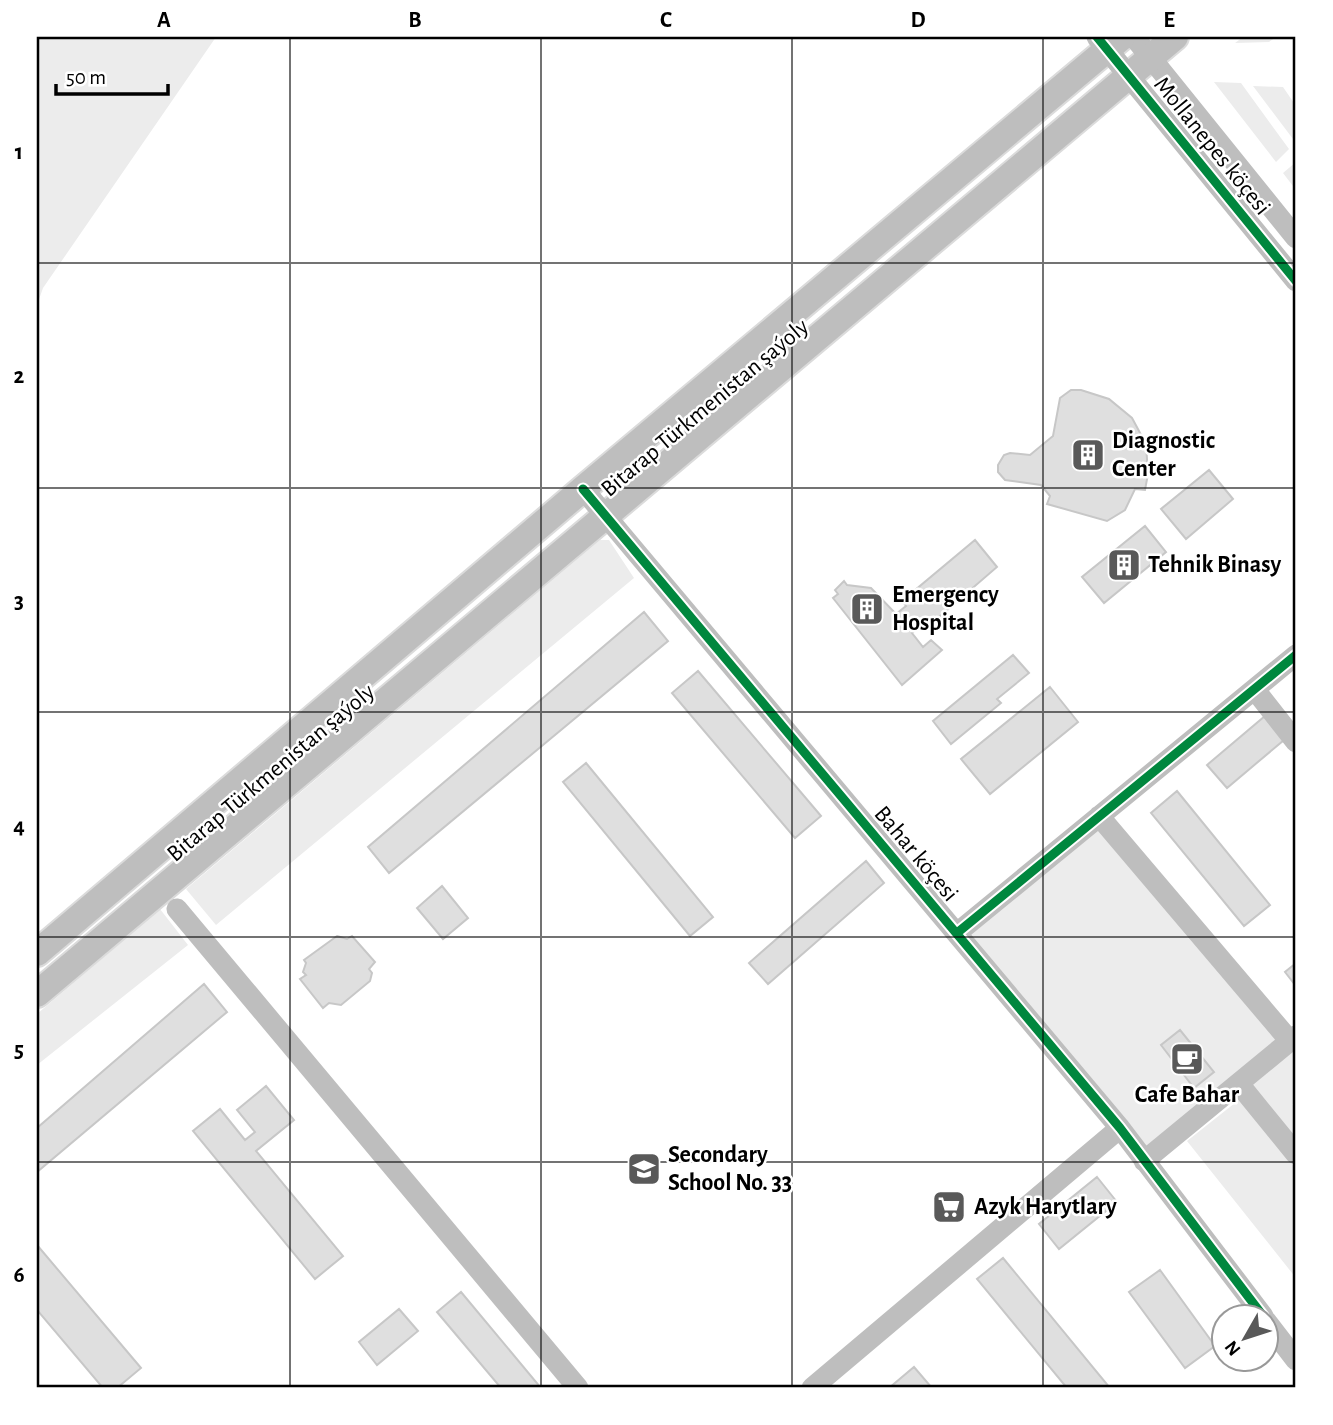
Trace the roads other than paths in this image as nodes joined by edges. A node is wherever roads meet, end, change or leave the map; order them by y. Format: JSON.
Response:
{"nodes":[{"id":1,"x":1134,"y":37,"type":"edge"},
{"id":2,"x":1175,"y":37,"type":"edge"},
{"id":3,"x":1109,"y":41,"type":"edge"},
{"id":4,"x":1150,"y":58,"type":"junction"},
{"id":5,"x":1130,"y":75,"type":"junction"},
{"id":6,"x":1296,"y":238,"type":"edge"},
{"id":7,"x":1296,"y":281,"type":"edge"},
{"id":8,"x":583,"y":489,"type":"junction"},
{"id":9,"x":606,"y":516,"type":"junction"},
{"id":10,"x":1296,"y":655,"type":"edge"},
{"id":11,"x":1255,"y":690,"type":"junction"},
{"id":12,"x":1296,"y":742,"type":"edge"},
{"id":13,"x":1099,"y":816,"type":"junction"},
{"id":14,"x":177,"y":909,"type":"dead end"},
{"id":15,"x":957,"y":933,"type":"junction"},
{"id":16,"x":37,"y":953,"type":"edge"},
{"id":17,"x":37,"y":995,"type":"edge"},
{"id":18,"x":1293,"y":1038,"type":"edge"},
{"id":19,"x":1239,"y":1084,"type":"junction"},
{"id":20,"x":1120,"y":1128,"type":"junction"},
{"id":21,"x":1296,"y":1154,"type":"edge"},
{"id":22,"x":1144,"y":1161,"type":"junction"},
{"id":23,"x":1252,"y":1302,"type":"edge"},
{"id":24,"x":1280,"y":1339,"type":"edge"},
{"id":25,"x":1296,"y":1360,"type":"edge"},
{"id":26,"x":578,"y":1388,"type":"edge"},
{"id":27,"x":812,"y":1388,"type":"edge"}],
"edges":[{"from":1,"to":4,"type":"street","name":"Mollanepes köçesi"},
{"from":2,"to":4,"type":"main road","name":"Bitarap Türkmenistan şaýoly"},
{"from":3,"to":5,"type":"street","name":"Mollanepes köçesi"},
{"from":3,"to":8,"type":"main road","name":"Bitarap Türkmenistan şaýoly"},
{"from":4,"to":5,"type":"main road","name":"Bitarap Türkmenistan şaýoly"},
{"from":4,"to":6,"type":"street","name":"Mollanepes köçesi"},
{"from":5,"to":7,"type":"street","name":"Mollanepes köçesi"},
{"from":5,"to":9,"type":"main road","name":"Bitarap Türkmenistan şaýoly"},
{"from":8,"to":9,"type":"street","name":"Bahar köçesi"},
{"from":8,"to":16,"type":"main road","name":"Bitarap Türkmenistan şaýoly"},
{"from":9,"to":15,"type":"street","name":"Bahar köçesi"},
{"from":9,"to":17,"type":"main road","name":"Bitarap Türkmenistan şaýoly"},
{"from":10,"to":11,"type":"street"},
{"from":11,"to":12,"type":"street"},
{"from":11,"to":13,"type":"street"},
{"from":13,"to":15,"type":"street"},
{"from":13,"to":18,"type":"street"},
{"from":14,"to":26,"type":"street"},
{"from":15,"to":20,"type":"street","name":"Bahar köçesi"},
{"from":18,"to":19,"type":"street"},
{"from":19,"to":21,"type":"street"},
{"from":19,"to":22,"type":"street"},
{"from":20,"to":22,"type":"street","name":"Bahar köçesi"},
{"from":20,"to":27,"type":"street"},
{"from":22,"to":23,"type":"street","name":"Bahar köçesi"},
{"from":24,"to":25,"type":"street"}]}
